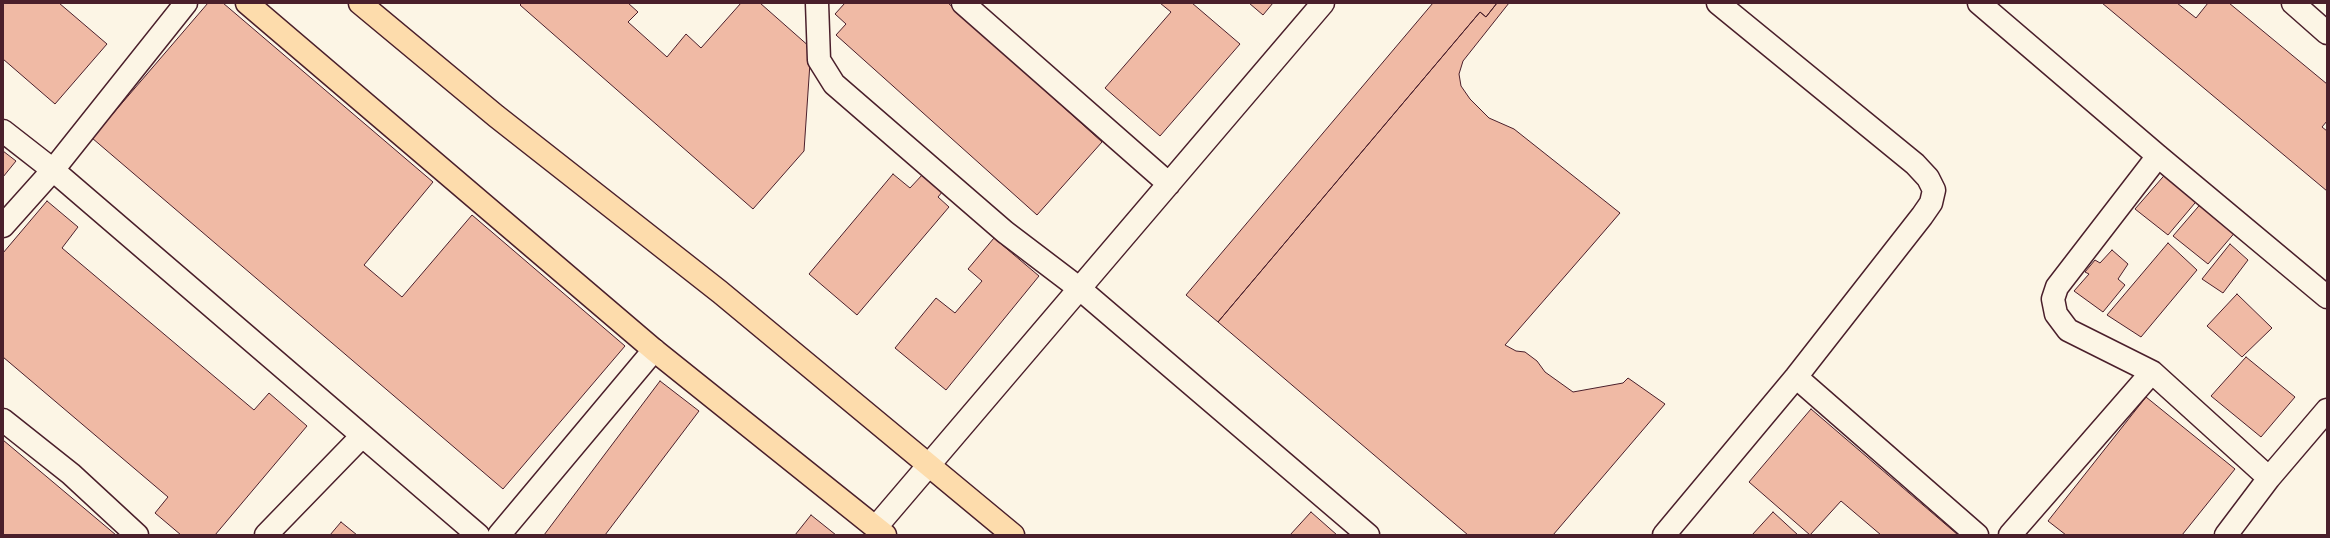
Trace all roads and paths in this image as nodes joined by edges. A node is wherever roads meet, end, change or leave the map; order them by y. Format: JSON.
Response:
{"nodes":[{"id":1,"x":186,"y":3,"type":"edge"},
{"id":2,"x":247,"y":3,"type":"edge"},
{"id":3,"x":360,"y":3,"type":"edge"},
{"id":4,"x":817,"y":3,"type":"edge"},
{"id":5,"x":963,"y":3,"type":"edge"},
{"id":6,"x":1323,"y":3,"type":"edge"},
{"id":7,"x":1979,"y":3,"type":"edge"},
{"id":8,"x":2293,"y":3,"type":"edge"},
{"id":9,"x":1730,"y":7,"type":"edge"},
{"id":10,"x":2327,"y":33,"type":"edge"},
{"id":11,"x":3,"y":131,"type":"edge"},
{"id":12,"x":2158,"y":156,"type":"junction"},
{"id":13,"x":52,"y":170,"type":"junction"},
{"id":14,"x":1169,"y":184,"type":"junction"},
{"id":15,"x":3,"y":226,"type":"edge"},
{"id":16,"x":1080,"y":289,"type":"junction"},
{"id":17,"x":2327,"y":297,"type":"edge"},
{"id":18,"x":654,"y":350,"type":"junction"},
{"id":19,"x":2152,"y":372,"type":"junction"},
{"id":20,"x":1796,"y":377,"type":"junction"},
{"id":21,"x":2327,"y":410,"type":"edge"},
{"id":22,"x":3,"y":420,"type":"edge"},
{"id":23,"x":362,"y":436,"type":"junction"},
{"id":24,"x":930,"y":464,"type":"junction"},
{"id":25,"x":2269,"y":478,"type":"junction"},
{"id":26,"x":880,"y":531,"type":"edge"},
{"id":27,"x":2237,"y":532,"type":"edge"},
{"id":28,"x":137,"y":535,"type":"edge"},
{"id":29,"x":266,"y":535,"type":"edge"},
{"id":30,"x":478,"y":535,"type":"edge"},
{"id":31,"x":499,"y":535,"type":"edge"},
{"id":32,"x":1013,"y":535,"type":"edge"},
{"id":33,"x":1368,"y":535,"type":"edge"},
{"id":34,"x":1665,"y":535,"type":"edge"},
{"id":35,"x":1977,"y":535,"type":"edge"},
{"id":36,"x":2010,"y":535,"type":"edge"}],
"edges":[{"from":1,"to":13,"type":"street"},
{"from":2,"to":18,"type":"main road"},
{"from":3,"to":24,"type":"main road"},
{"from":4,"to":16,"type":"street"},
{"from":5,"to":14,"type":"street"},
{"from":6,"to":14,"type":"street"},
{"from":7,"to":12,"type":"street"},
{"from":8,"to":10,"type":"street"},
{"from":9,"to":20,"type":"street"},
{"from":11,"to":13,"type":"street"},
{"from":12,"to":17,"type":"street"},
{"from":12,"to":19,"type":"street"},
{"from":13,"to":15,"type":"street"},
{"from":13,"to":23,"type":"street"},
{"from":14,"to":16,"type":"street"},
{"from":16,"to":24,"type":"street"},
{"from":16,"to":33,"type":"street"},
{"from":18,"to":26,"type":"main road"},
{"from":18,"to":31,"type":"street"},
{"from":19,"to":25,"type":"street"},
{"from":19,"to":36,"type":"street"},
{"from":20,"to":34,"type":"street"},
{"from":20,"to":35,"type":"street"},
{"from":21,"to":25,"type":"street"},
{"from":22,"to":28,"type":"street"},
{"from":23,"to":29,"type":"street"},
{"from":23,"to":30,"type":"street"},
{"from":24,"to":26,"type":"street"},
{"from":24,"to":32,"type":"main road"},
{"from":25,"to":27,"type":"street"}]}
